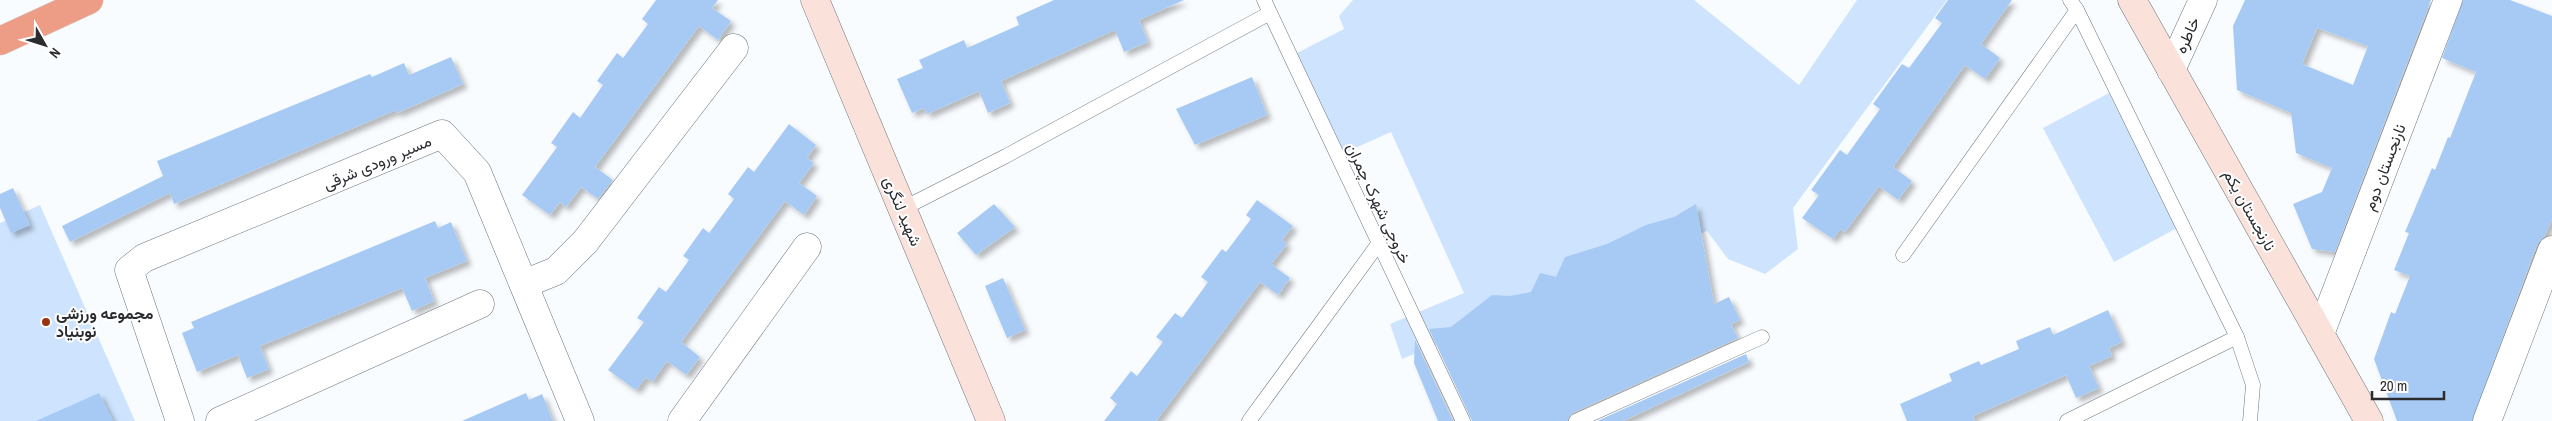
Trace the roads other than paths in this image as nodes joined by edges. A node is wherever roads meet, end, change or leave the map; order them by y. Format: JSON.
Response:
{"nodes":[{"id":1,"x":89,"y":0,"type":"edge"},
{"id":2,"x":815,"y":0,"type":"edge"},
{"id":3,"x":1264,"y":0,"type":"edge"},
{"id":4,"x":2132,"y":0,"type":"edge"},
{"id":5,"x":2203,"y":0,"type":"edge"},
{"id":6,"x":2448,"y":0,"type":"edge"},
{"id":7,"x":2074,"y":5,"type":"edge"},
{"id":8,"x":1270,"y":13,"type":"junction"},
{"id":9,"x":0,"y":41,"type":"edge"},
{"id":10,"x":734,"y":48,"type":"dead end"},
{"id":11,"x":2171,"y":70,"type":"junction"},
{"id":12,"x":902,"y":209,"type":"junction"},
{"id":13,"x":1379,"y":243,"type":"junction"},
{"id":14,"x":807,"y":247,"type":"dead end"},
{"id":15,"x":2552,"y":250,"type":"edge"},
{"id":16,"x":1903,"y":256,"type":"dead end"},
{"id":17,"x":524,"y":284,"type":"junction"},
{"id":18,"x":480,"y":304,"type":"dead end"},
{"id":19,"x":2320,"y":334,"type":"junction"},
{"id":20,"x":1762,"y":337,"type":"dead end"},
{"id":21,"x":2237,"y":337,"type":"junction"},
{"id":22,"x":180,"y":421,"type":"edge"},
{"id":23,"x":220,"y":421,"type":"edge"},
{"id":24,"x":580,"y":421,"type":"edge"},
{"id":25,"x":682,"y":421,"type":"edge"},
{"id":26,"x":992,"y":421,"type":"edge"},
{"id":27,"x":1249,"y":421,"type":"edge"},
{"id":28,"x":1463,"y":421,"type":"edge"},
{"id":29,"x":1576,"y":421,"type":"edge"},
{"id":30,"x":2067,"y":421,"type":"edge"},
{"id":31,"x":2250,"y":421,"type":"edge"},
{"id":32,"x":2369,"y":421,"type":"edge"},
{"id":33,"x":2487,"y":421,"type":"edge"}],
"edges":[{"from":1,"to":9,"type":"highway"},
{"from":2,"to":12,"type":"main road","name":"شهید لنگری"},
{"from":3,"to":8,"type":"lane","name":"خروجی شهرک چمران"},
{"from":4,"to":11,"type":"main road","name":"نارنجستان یکم"},
{"from":5,"to":11,"type":"street","name":"خاطره"},
{"from":6,"to":19,"type":"street","name":"نارنجستان دوم"},
{"from":7,"to":16,"type":"lane"},
{"from":7,"to":21,"type":"lane"},
{"from":8,"to":12,"type":"lane"},
{"from":8,"to":13,"type":"lane","name":"خروجی شهرک چمران"},
{"from":10,"to":17,"type":"street"},
{"from":11,"to":19,"type":"main road","name":"نارنجستان یکم"},
{"from":12,"to":26,"type":"main road","name":"شهید لنگری"},
{"from":13,"to":27,"type":"lane"},
{"from":13,"to":28,"type":"lane","name":"خروجی شهرک چمران"},
{"from":14,"to":25,"type":"street"},
{"from":15,"to":33,"type":"street"},
{"from":17,"to":22,"type":"street","name":"مسیر ورودی شرقی"},
{"from":17,"to":24,"type":"street","name":"مسیر ورودی شرقی"},
{"from":18,"to":23,"type":"street"},
{"from":19,"to":32,"type":"main road","name":"نارنجستان یکم"},
{"from":20,"to":29,"type":"lane"},
{"from":21,"to":30,"type":"lane"},
{"from":21,"to":31,"type":"lane"}]}
